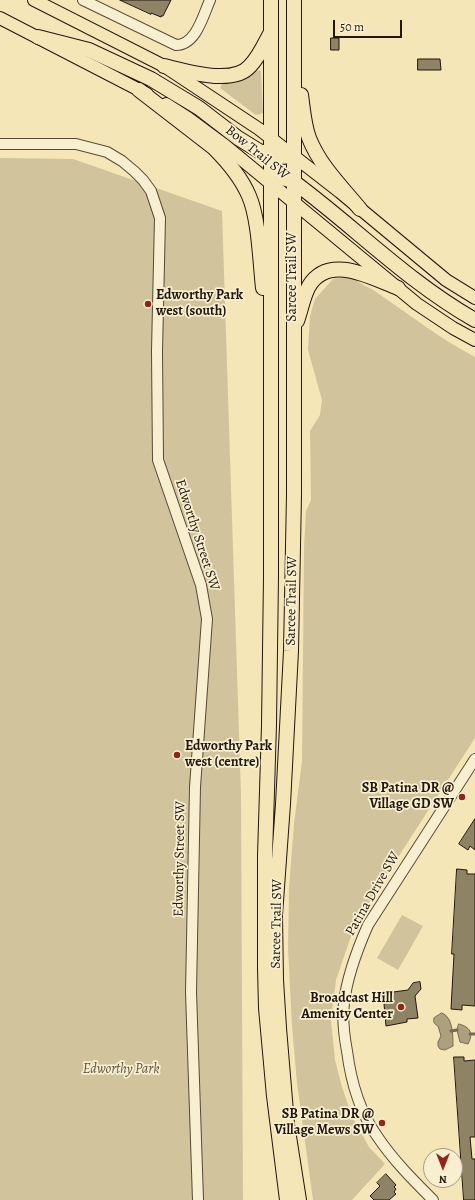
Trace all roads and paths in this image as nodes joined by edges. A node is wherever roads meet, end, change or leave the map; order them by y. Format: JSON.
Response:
{"nodes":[{"id":1,"x":34,"y":0,"type":"edge"},
{"id":2,"x":83,"y":0,"type":"edge"},
{"id":3,"x":210,"y":0,"type":"edge"},
{"id":4,"x":271,"y":0,"type":"edge"},
{"id":5,"x":294,"y":0,"type":"edge"},
{"id":6,"x":0,"y":18,"type":"edge"},
{"id":7,"x":271,"y":31,"type":"junction"},
{"id":8,"x":38,"y":37,"type":"junction"},
{"id":9,"x":294,"y":62,"type":"junction"},
{"id":10,"x":164,"y":66,"type":"junction"},
{"id":11,"x":139,"y":90,"type":"junction"},
{"id":12,"x":271,"y":139,"type":"junction"},
{"id":13,"x":0,"y":144,"type":"edge"},
{"id":14,"x":271,"y":156,"type":"junction"},
{"id":15,"x":294,"y":156,"type":"junction"},
{"id":16,"x":294,"y":182,"type":"junction"},
{"id":17,"x":271,"y":183,"type":"junction"},
{"id":18,"x":294,"y":203,"type":"junction"},
{"id":19,"x":360,"y":209,"type":"junction"},
{"id":20,"x":446,"y":280,"type":"junction"},
{"id":21,"x":398,"y":288,"type":"junction"},
{"id":22,"x":475,"y":289,"type":"edge"},
{"id":23,"x":475,"y":298,"type":"edge"},
{"id":24,"x":475,"y":320,"type":"edge"},
{"id":25,"x":271,"y":327,"type":"junction"},
{"id":26,"x":293,"y":331,"type":"junction"},
{"id":27,"x":475,"y":340,"type":"edge"},
{"id":28,"x":475,"y":759,"type":"edge"},
{"id":29,"x":198,"y":1200,"type":"edge"},
{"id":30,"x":287,"y":1200,"type":"edge"},
{"id":31,"x":299,"y":1200,"type":"edge"},
{"id":32,"x":433,"y":1200,"type":"edge"}],
"edges":[{"from":1,"to":10,"type":"main road","name":"Bow Trail SW"},
{"from":2,"to":3,"type":"street"},
{"from":4,"to":7,"type":"highway","name":"Sarcee Trail SW"},
{"from":5,"to":9,"type":"highway","name":"Sarcee Trail SW"},
{"from":6,"to":8,"type":"main road","name":"Bow Trail SW"},
{"from":7,"to":10,"type":"highway"},
{"from":7,"to":12,"type":"highway","name":"Sarcee Trail SW"},
{"from":8,"to":11,"type":"main road","name":"Bow Trail SW"},
{"from":8,"to":14,"type":"highway"},
{"from":9,"to":15,"type":"highway","name":"Sarcee Trail SW"},
{"from":9,"to":19,"type":"highway"},
{"from":10,"to":12,"type":"main road","name":"Bow Trail SW"},
{"from":11,"to":17,"type":"main road","name":"Bow Trail SW"},
{"from":11,"to":25,"type":"highway"},
{"from":12,"to":14,"type":"highway","name":"Sarcee Trail SW"},
{"from":12,"to":15,"type":"main road","name":"Bow Trail SW"},
{"from":13,"to":29,"type":"street","name":"Edworthy Street SW"},
{"from":14,"to":15,"type":"highway"},
{"from":14,"to":17,"type":"highway","name":"Sarcee Trail SW"},
{"from":15,"to":16,"type":"highway","name":"Sarcee Trail SW"},
{"from":15,"to":19,"type":"main road","name":"Bow Trail SW"},
{"from":16,"to":17,"type":"highway"},
{"from":16,"to":18,"type":"highway","name":"Sarcee Trail SW"},
{"from":16,"to":24,"type":"highway"},
{"from":17,"to":18,"type":"main road","name":"Bow Trail SW"},
{"from":17,"to":25,"type":"highway","name":"Sarcee Trail SW"},
{"from":18,"to":21,"type":"main road","name":"Bow Trail SW"},
{"from":18,"to":26,"type":"highway","name":"Sarcee Trail SW"},
{"from":19,"to":20,"type":"main road","name":"Bow Trail SW"},
{"from":20,"to":22,"type":"main road"},
{"from":20,"to":23,"type":"main road","name":"Bow Trail SW"},
{"from":21,"to":26,"type":"highway"},
{"from":21,"to":27,"type":"main road","name":"Bow Trail SW"},
{"from":25,"to":30,"type":"highway","name":"Sarcee Trail SW"},
{"from":26,"to":31,"type":"highway","name":"Sarcee Trail SW"},
{"from":28,"to":32,"type":"street","name":"Patina Drive SW"}]}
